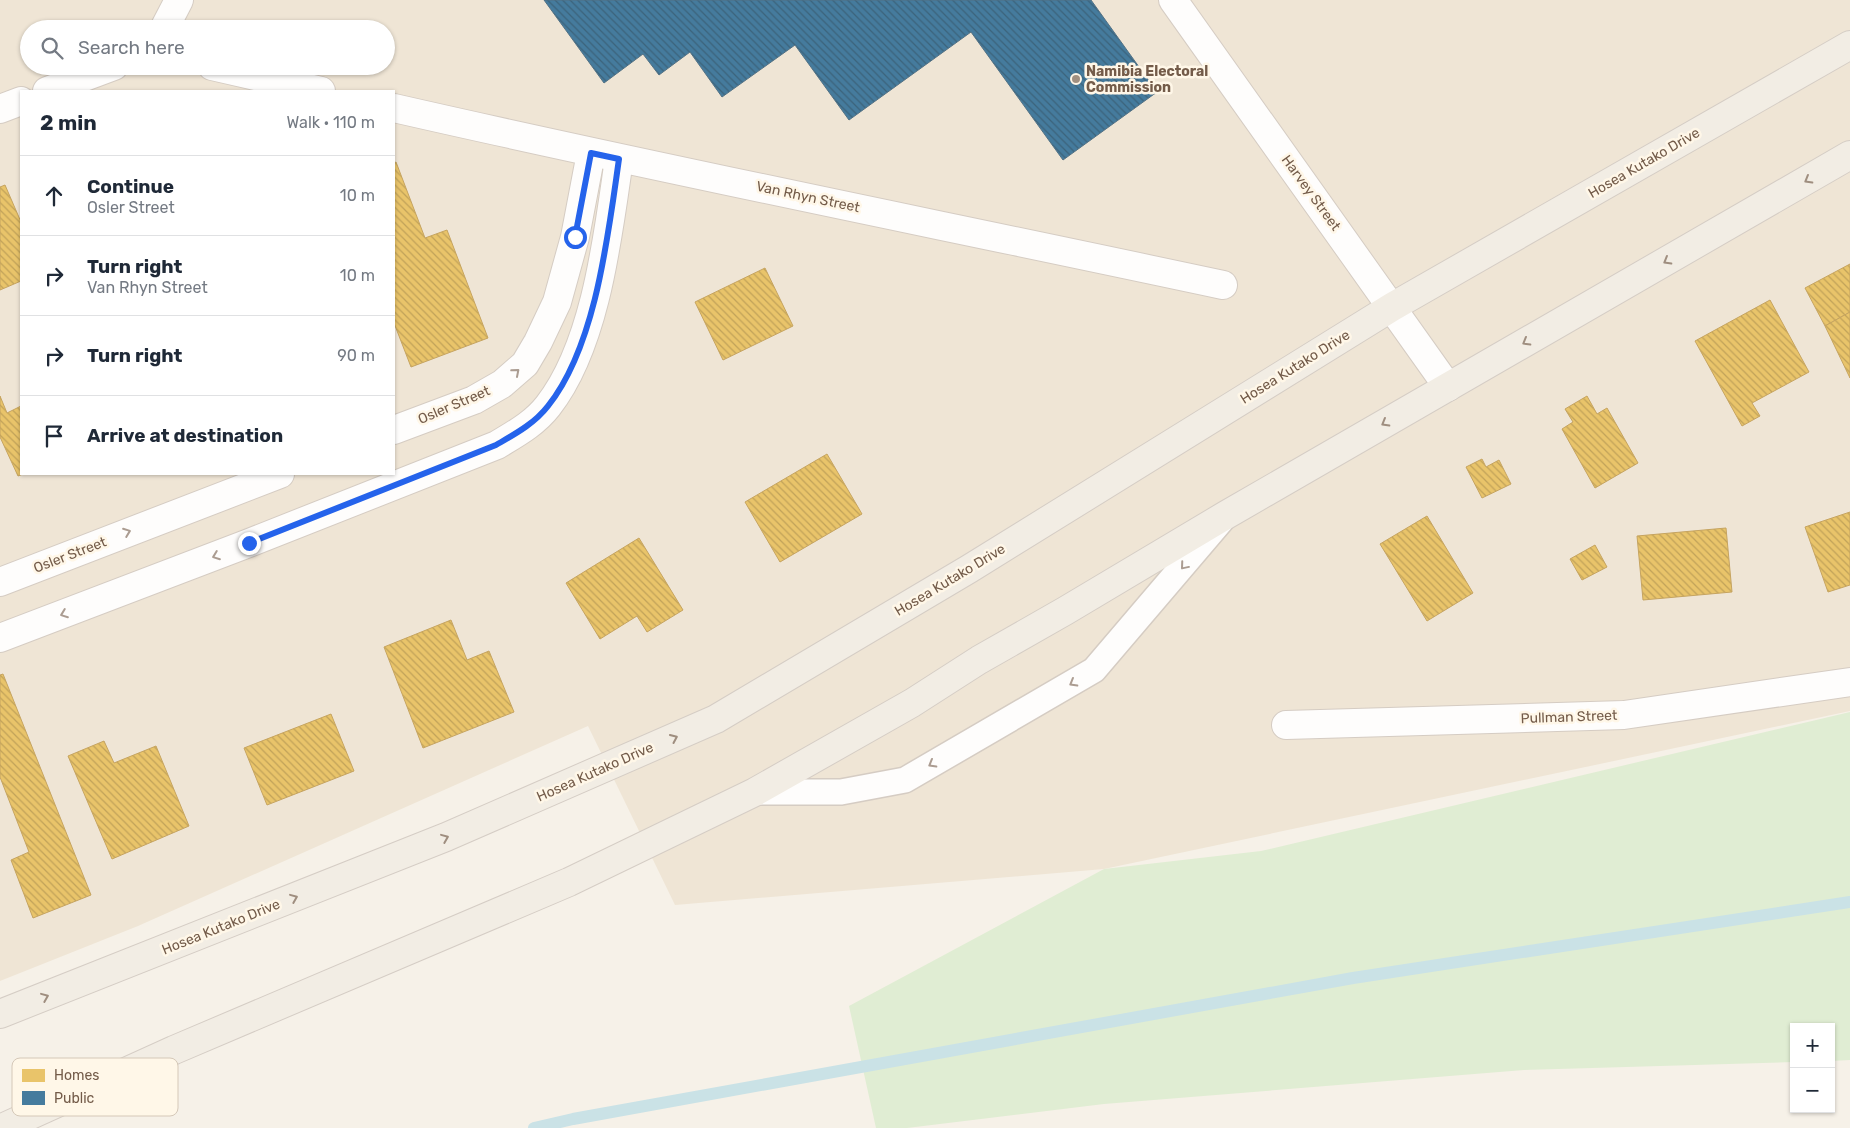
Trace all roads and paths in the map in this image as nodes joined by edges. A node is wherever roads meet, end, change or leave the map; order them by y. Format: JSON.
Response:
{"nodes":[{"id":1,"x":179,"y":0,"type":"edge"},
{"id":2,"x":1172,"y":0,"type":"edge"},
{"id":3,"x":169,"y":20,"type":"edge"},
{"id":4,"x":1850,"y":44,"type":"edge"},
{"id":5,"x":90,"y":75,"type":"edge"},
{"id":6,"x":251,"y":75,"type":"edge"},
{"id":7,"x":50,"y":90,"type":"edge"},
{"id":8,"x":317,"y":90,"type":"edge"},
{"id":9,"x":20,"y":101,"type":"edge"},
{"id":10,"x":395,"y":108,"type":"edge"},
{"id":11,"x":0,"y":109,"type":"edge"},
{"id":12,"x":591,"y":153,"type":"junction"},
{"id":13,"x":1850,"y":155,"type":"edge"},
{"id":14,"x":619,"y":159,"type":"junction"},
{"id":15,"x":1223,"y":285,"type":"dead end"},
{"id":16,"x":1392,"y":307,"type":"junction"},
{"id":17,"x":1448,"y":387,"type":"junction"},
{"id":18,"x":395,"y":430,"type":"edge"},
{"id":19,"x":277,"y":475,"type":"edge"},
{"id":20,"x":1226,"y":515,"type":"junction"},
{"id":21,"x":0,"y":582,"type":"edge"},
{"id":22,"x":0,"y":638,"type":"edge"},
{"id":23,"x":1850,"y":682,"type":"edge"},
{"id":24,"x":1286,"y":725,"type":"dead end"},
{"id":25,"x":755,"y":792,"type":"junction"},
{"id":26,"x":0,"y":1014,"type":"edge"},
{"id":27,"x":156,"y":1058,"type":"edge"},
{"id":28,"x":28,"y":1116,"type":"edge"},
{"id":29,"x":2,"y":1128,"type":"edge"}],
"edges":[{"from":1,"to":3,"type":"street"},
{"from":2,"to":16,"type":"street","name":"Harvey Street"},
{"from":4,"to":16,"type":"main road","name":"Hosea Kutako Drive"},
{"from":5,"to":7,"type":"street"},
{"from":6,"to":8,"type":"street"},
{"from":9,"to":11,"type":"street"},
{"from":10,"to":12,"type":"street","name":"Van Rhyn Street"},
{"from":12,"to":14,"type":"street","name":"Van Rhyn Street"},
{"from":18,"to":12,"type":"street","name":"Osler Street","one_way":true},
{"from":13,"to":17,"type":"main road","one_way":true},
{"from":14,"to":15,"type":"street","name":"Van Rhyn Street"},
{"from":14,"to":22,"type":"street","one_way":true},
{"from":16,"to":17,"type":"street","name":"Harvey Street"},
{"from":26,"to":16,"type":"main road","name":"Hosea Kutako Drive","one_way":true},
{"from":17,"to":20,"type":"main road","one_way":true},
{"from":21,"to":19,"type":"street","name":"Osler Street","one_way":true},
{"from":20,"to":25,"type":"main road"},
{"from":20,"to":25,"type":"lane","one_way":true},
{"from":23,"to":24,"type":"street","name":"Pullman Street"},
{"from":25,"to":27,"type":"main road"},
{"from":28,"to":29,"type":"main road"}]}
